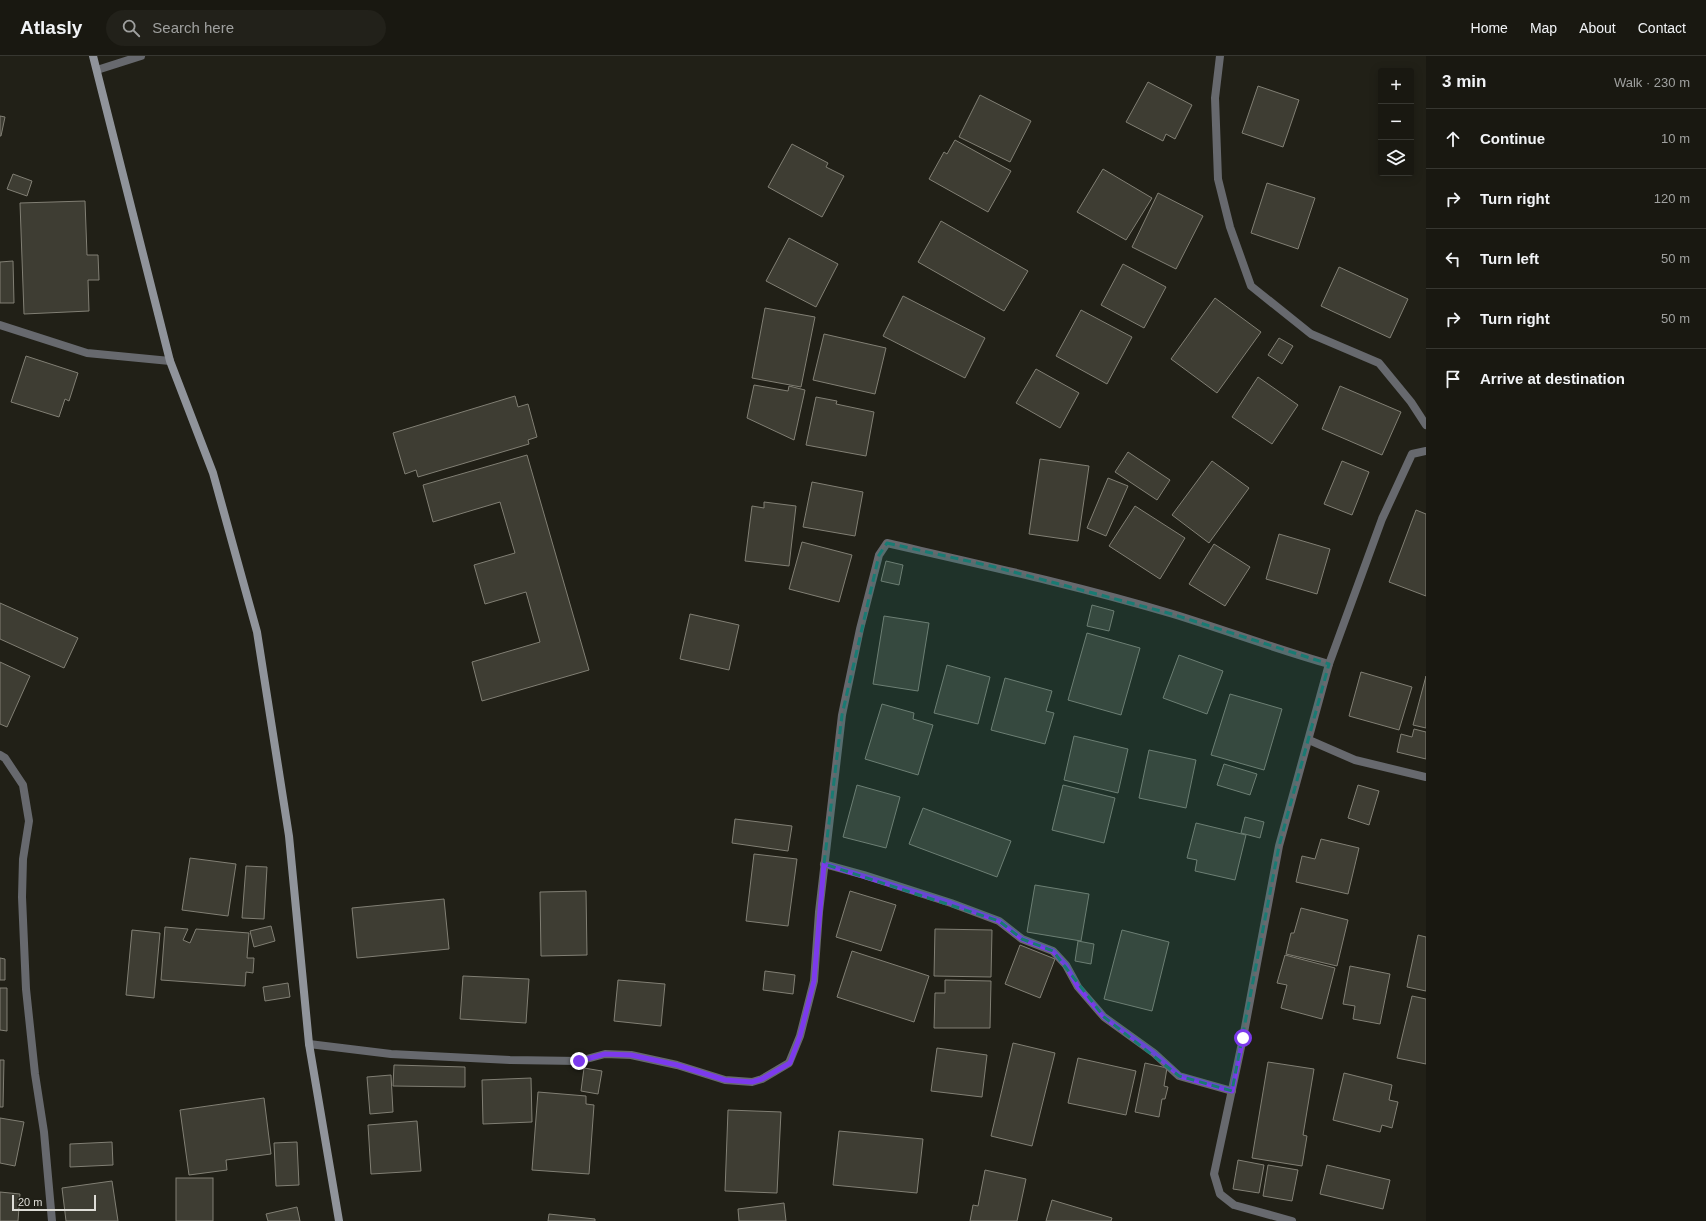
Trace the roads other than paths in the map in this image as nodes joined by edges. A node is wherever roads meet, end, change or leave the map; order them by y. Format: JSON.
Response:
{"nodes":[{"id":1,"x":93,"y":56,"type":"edge"},
{"id":2,"x":140,"y":56,"type":"edge"},
{"id":3,"x":1220,"y":56,"type":"edge"},
{"id":4,"x":97,"y":70,"type":"junction"},
{"id":5,"x":0,"y":325,"type":"edge"},
{"id":6,"x":170,"y":361,"type":"junction"},
{"id":7,"x":1426,"y":425,"type":"edge"},
{"id":8,"x":1426,"y":451,"type":"edge"},
{"id":9,"x":1329,"y":664,"type":"junction"},
{"id":10,"x":1309,"y":740,"type":"junction"},
{"id":11,"x":0,"y":755,"type":"edge"},
{"id":12,"x":1426,"y":777,"type":"edge"},
{"id":13,"x":824,"y":864,"type":"junction"},
{"id":14,"x":309,"y":1044,"type":"junction"},
{"id":15,"x":1232,"y":1091,"type":"junction"},
{"id":16,"x":52,"y":1221,"type":"edge"},
{"id":17,"x":339,"y":1221,"type":"edge"},
{"id":18,"x":1292,"y":1221,"type":"edge"}],
"edges":[{"from":1,"to":4,"type":"street"},
{"from":2,"to":4,"type":"street"},
{"from":3,"to":7,"type":"street"},
{"from":4,"to":6,"type":"street"},
{"from":5,"to":6,"type":"street"},
{"from":6,"to":14,"type":"street"},
{"from":8,"to":9,"type":"street"},
{"from":9,"to":10,"type":"street"},
{"from":9,"to":13,"type":"street"},
{"from":10,"to":12,"type":"street"},
{"from":10,"to":15,"type":"street"},
{"from":11,"to":16,"type":"street"},
{"from":13,"to":14,"type":"street"},
{"from":13,"to":15,"type":"street"},
{"from":14,"to":17,"type":"street"},
{"from":15,"to":18,"type":"street"}]}
